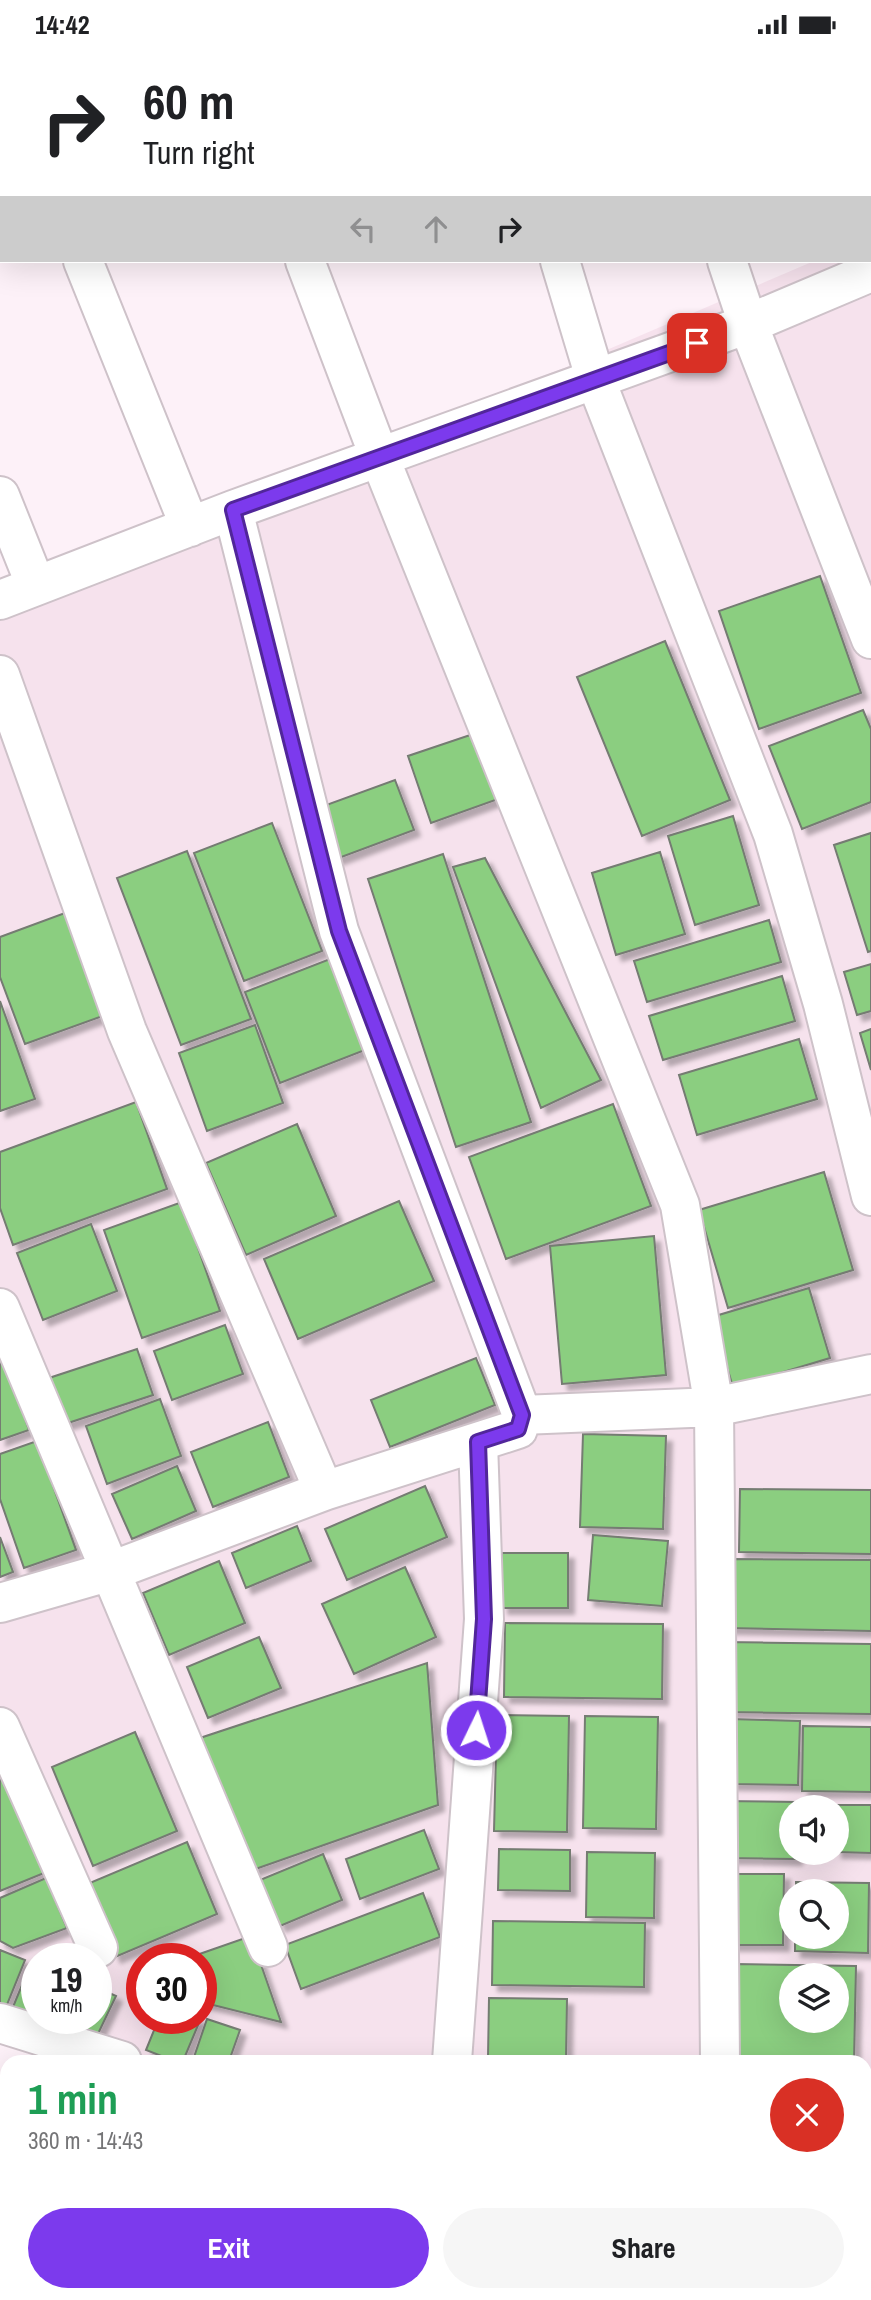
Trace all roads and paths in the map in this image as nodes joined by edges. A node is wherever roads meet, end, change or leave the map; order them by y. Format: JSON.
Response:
{"nodes":[{"id":1,"x":84,"y":263,"type":"edge"},
{"id":2,"x":306,"y":263,"type":"edge"},
{"id":3,"x":560,"y":263,"type":"edge"},
{"id":4,"x":728,"y":263,"type":"edge"},
{"id":5,"x":871,"y":272,"type":"edge"},
{"id":6,"x":748,"y":324,"type":"junction"},
{"id":7,"x":596,"y":381,"type":"junction"},
{"id":8,"x":379,"y":456,"type":"junction"},
{"id":9,"x":0,"y":496,"type":"edge"},
{"id":10,"x":233,"y":510,"type":"junction"},
{"id":11,"x":190,"y":527,"type":"junction"},
{"id":12,"x":36,"y":586,"type":"junction"},
{"id":13,"x":0,"y":600,"type":"edge"},
{"id":14,"x":871,"y":639,"type":"edge"},
{"id":15,"x":0,"y":675,"type":"edge"},
{"id":16,"x":871,"y":1196,"type":"edge"},
{"id":17,"x":0,"y":1308,"type":"edge"},
{"id":18,"x":871,"y":1374,"type":"edge"},
{"id":19,"x":713,"y":1407,"type":"junction"},
{"id":20,"x":522,"y":1415,"type":"junction"},
{"id":21,"x":478,"y":1442,"type":"junction"},
{"id":22,"x":324,"y":1491,"type":"junction"},
{"id":23,"x":111,"y":1571,"type":"junction"},
{"id":24,"x":0,"y":1603,"type":"edge"},
{"id":25,"x":0,"y":1727,"type":"edge"},
{"id":26,"x":96,"y":1943,"type":"edge"},
{"id":27,"x":268,"y":1947,"type":"dead end"},
{"id":28,"x":0,"y":2023,"type":"edge"},
{"id":29,"x":70,"y":2054,"type":"edge"},
{"id":30,"x":452,"y":2055,"type":"edge"},
{"id":31,"x":720,"y":2055,"type":"edge"}],
"edges":[{"from":1,"to":11,"type":"street"},
{"from":2,"to":8,"type":"street"},
{"from":3,"to":7,"type":"street"},
{"from":4,"to":6,"type":"street"},
{"from":5,"to":6,"type":"street"},
{"from":6,"to":7,"type":"street"},
{"from":6,"to":14,"type":"street"},
{"from":7,"to":8,"type":"street"},
{"from":7,"to":16,"type":"street"},
{"from":8,"to":10,"type":"street"},
{"from":8,"to":19,"type":"street"},
{"from":9,"to":12,"type":"street"},
{"from":10,"to":11,"type":"street"},
{"from":10,"to":20,"type":"street"},
{"from":11,"to":12,"type":"street"},
{"from":12,"to":13,"type":"street"},
{"from":15,"to":22,"type":"street"},
{"from":17,"to":23,"type":"street"},
{"from":18,"to":19,"type":"street"},
{"from":19,"to":20,"type":"street"},
{"from":19,"to":31,"type":"street"},
{"from":20,"to":21,"type":"street"},
{"from":21,"to":22,"type":"street"},
{"from":21,"to":30,"type":"street"},
{"from":22,"to":23,"type":"street"},
{"from":23,"to":24,"type":"street"},
{"from":23,"to":27,"type":"street"},
{"from":25,"to":26,"type":"street"},
{"from":28,"to":29,"type":"street"}]}
